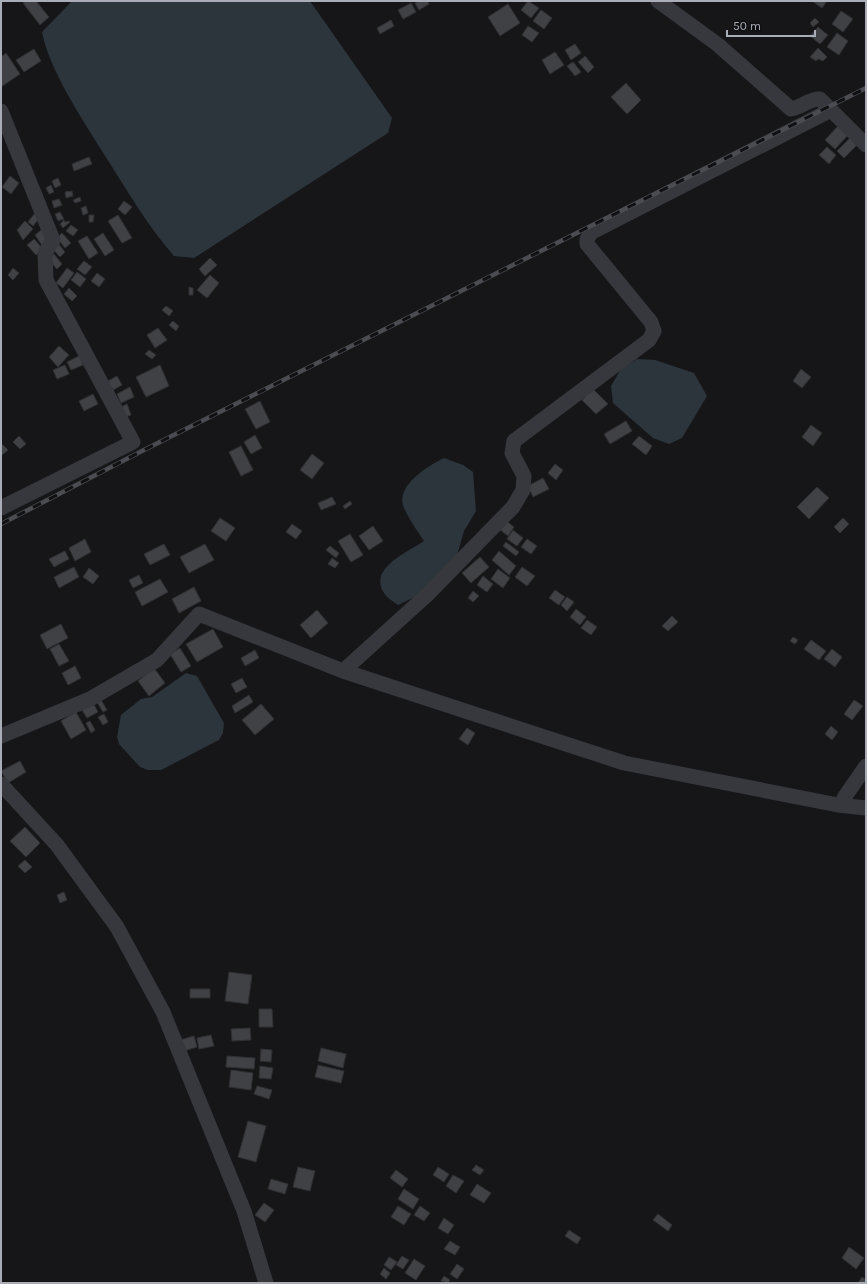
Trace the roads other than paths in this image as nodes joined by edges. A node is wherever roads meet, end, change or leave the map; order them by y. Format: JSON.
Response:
{"nodes":[{"id":1,"x":658,"y":1,"type":"edge"},
{"id":2,"x":831,"y":110,"type":"junction"},
{"id":3,"x":1,"y":111,"type":"edge"},
{"id":4,"x":866,"y":144,"type":"edge"},
{"id":5,"x":1,"y":508,"type":"edge"},
{"id":6,"x":343,"y":671,"type":"junction"},
{"id":7,"x":1,"y":736,"type":"edge"},
{"id":8,"x":866,"y":766,"type":"edge"},
{"id":9,"x":1,"y":784,"type":"edge"},
{"id":10,"x":844,"y":798,"type":"dead end"},
{"id":11,"x":866,"y":808,"type":"edge"},
{"id":12,"x":266,"y":1283,"type":"edge"}],
"edges":[{"from":1,"to":2,"type":"street"},
{"from":2,"to":4,"type":"street"},
{"from":2,"to":6,"type":"street"},
{"from":3,"to":5,"type":"street"},
{"from":6,"to":7,"type":"street"},
{"from":6,"to":11,"type":"street"},
{"from":8,"to":10,"type":"street"},
{"from":9,"to":12,"type":"street"}]}
